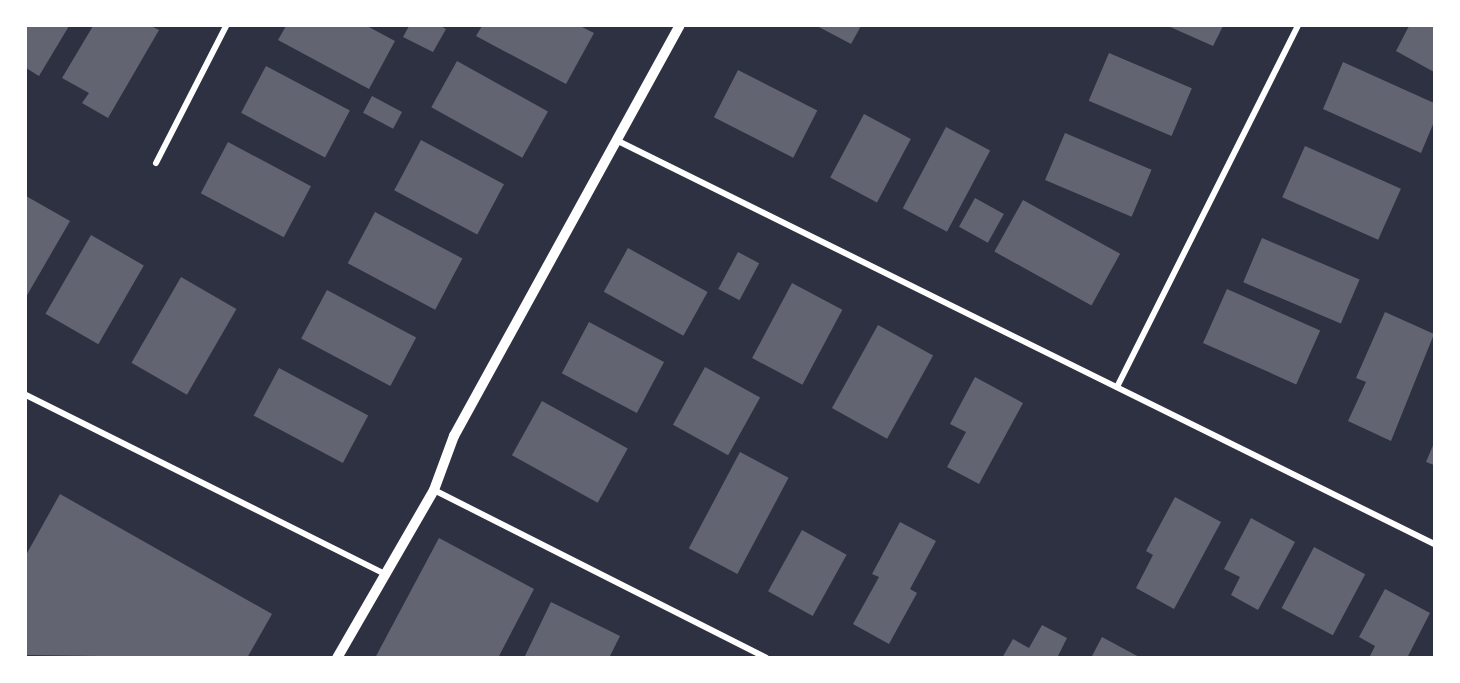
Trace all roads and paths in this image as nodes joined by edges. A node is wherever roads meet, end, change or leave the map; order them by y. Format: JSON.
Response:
{"nodes":[{"id":1,"x":226,"y":26,"type":"edge"},
{"id":2,"x":679,"y":26,"type":"edge"},
{"id":3,"x":1298,"y":26,"type":"edge"},
{"id":4,"x":616,"y":140,"type":"junction"},
{"id":5,"x":156,"y":163,"type":"dead end"},
{"id":6,"x":1117,"y":387,"type":"junction"},
{"id":7,"x":26,"y":395,"type":"edge"},
{"id":8,"x":434,"y":490,"type":"junction"},
{"id":9,"x":1434,"y":544,"type":"edge"},
{"id":10,"x":387,"y":575,"type":"junction"},
{"id":11,"x":337,"y":657,"type":"edge"},
{"id":12,"x":766,"y":657,"type":"edge"}],
"edges":[{"from":1,"to":5,"type":"street"},
{"from":2,"to":4,"type":"street"},
{"from":3,"to":6,"type":"street"},
{"from":4,"to":6,"type":"street"},
{"from":4,"to":8,"type":"street"},
{"from":6,"to":9,"type":"street"},
{"from":7,"to":10,"type":"street"},
{"from":8,"to":10,"type":"street"},
{"from":8,"to":12,"type":"street"},
{"from":10,"to":11,"type":"street"}]}
